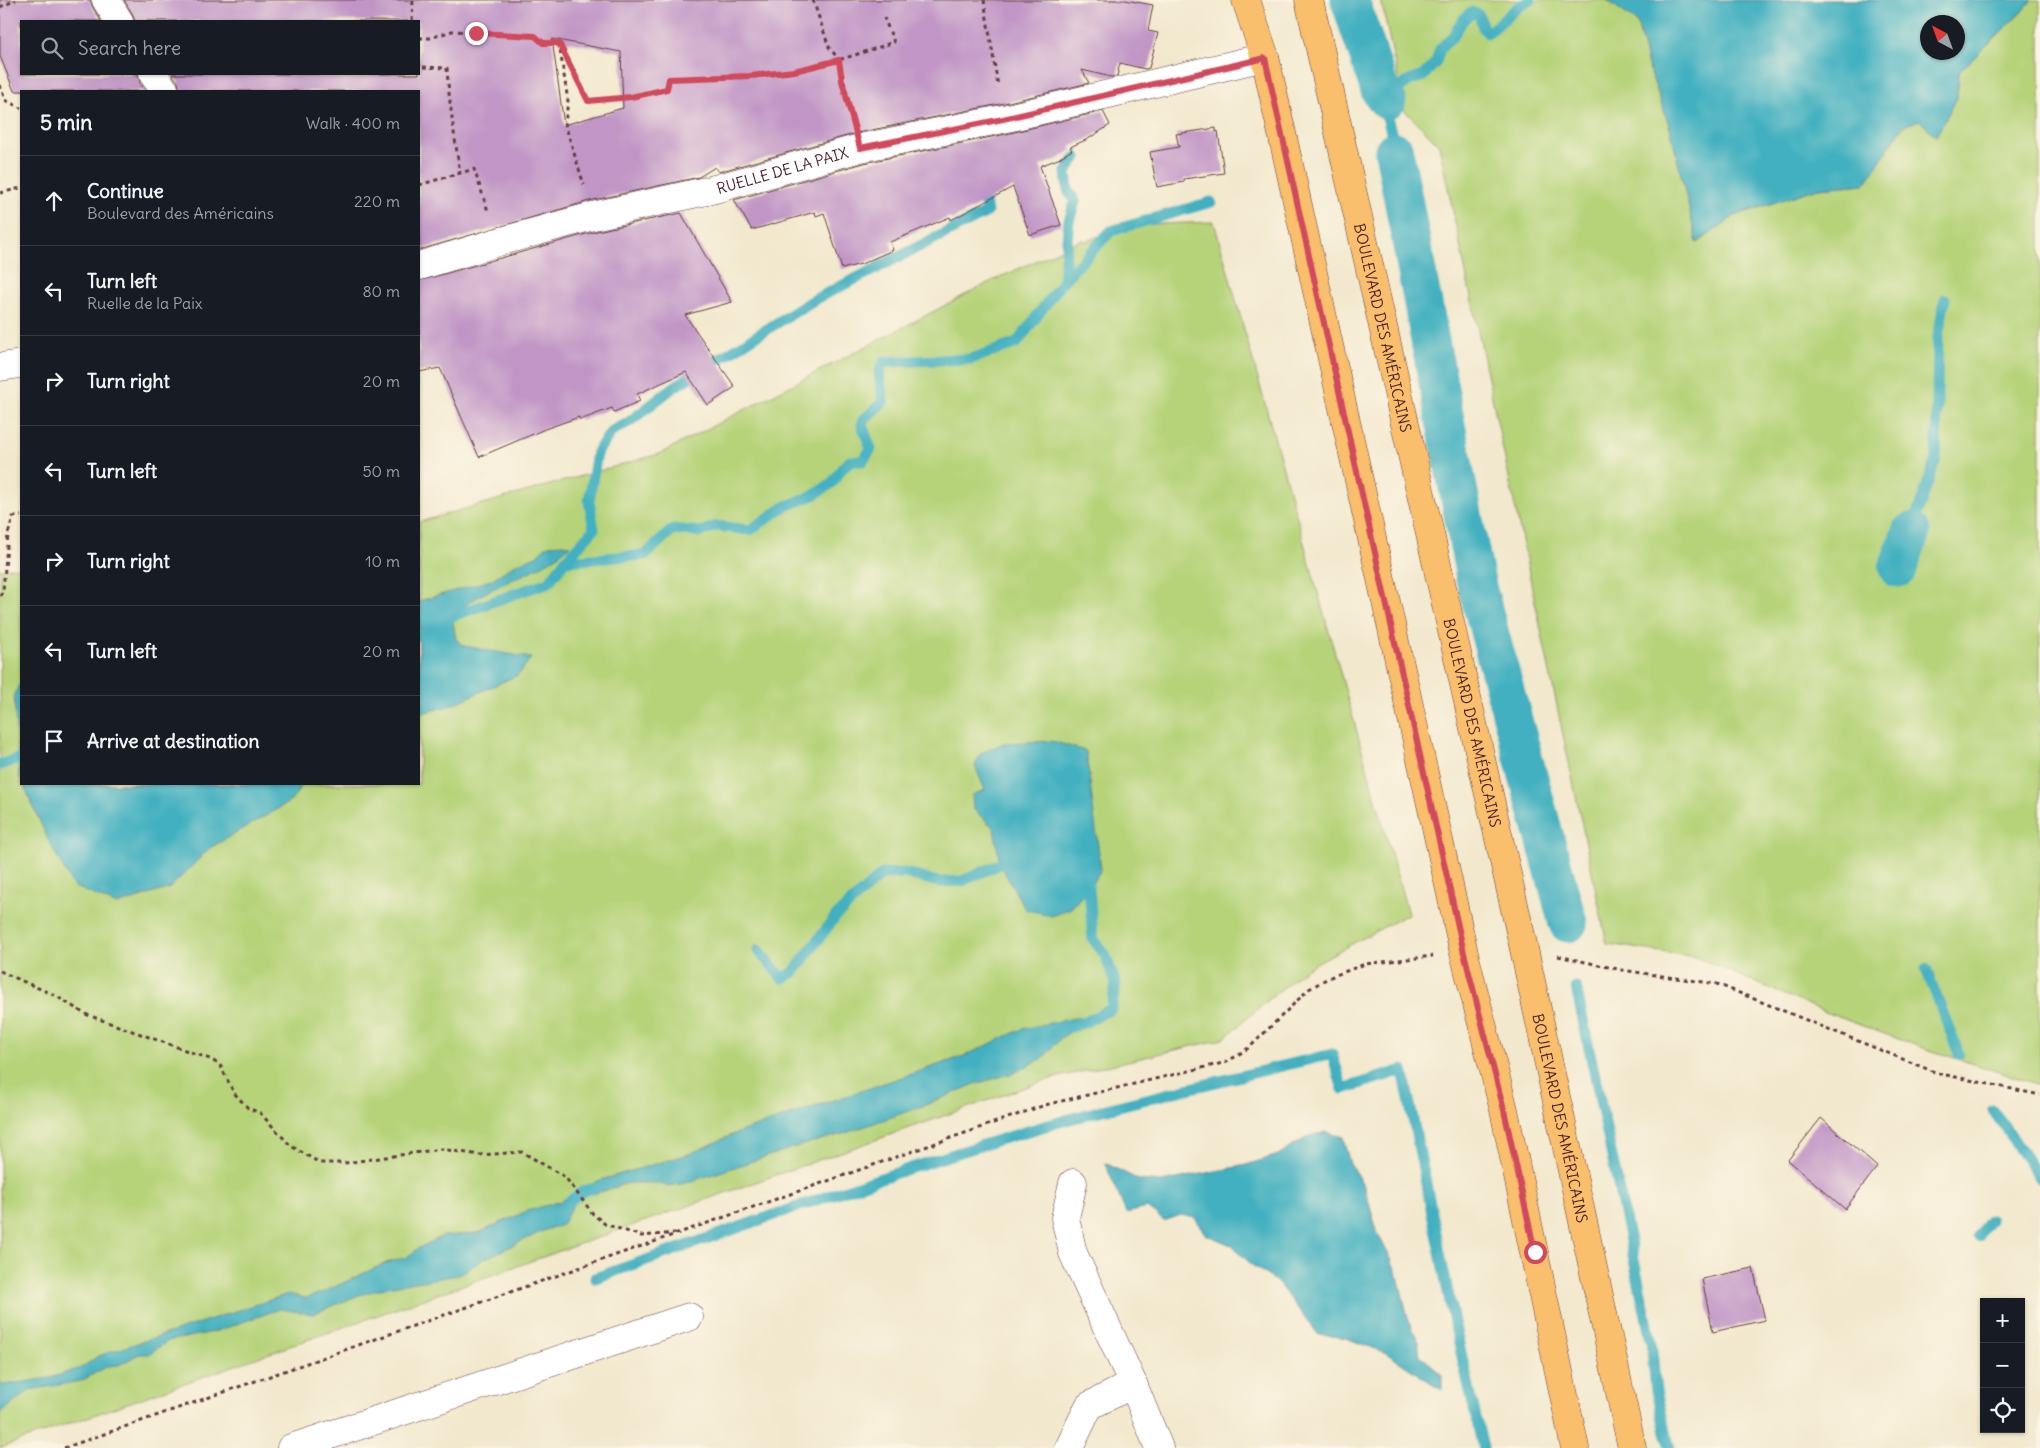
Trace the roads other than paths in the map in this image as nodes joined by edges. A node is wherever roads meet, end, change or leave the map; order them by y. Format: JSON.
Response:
{"nodes":[{"id":1,"x":106,"y":0,"type":"edge"},
{"id":2,"x":1246,"y":0,"type":"edge"},
{"id":3,"x":1309,"y":0,"type":"edge"},
{"id":4,"x":118,"y":20,"type":"edge"},
{"id":5,"x":1265,"y":58,"type":"junction"},
{"id":6,"x":154,"y":75,"type":"edge"},
{"id":7,"x":164,"y":90,"type":"edge"},
{"id":8,"x":420,"y":266,"type":"edge"},
{"id":9,"x":20,"y":364,"type":"edge"},
{"id":10,"x":0,"y":367,"type":"edge"},
{"id":11,"x":1073,"y":1183,"type":"dead end"},
{"id":12,"x":689,"y":1317,"type":"dead end"},
{"id":13,"x":1133,"y":1384,"type":"junction"},
{"id":14,"x":291,"y":1448,"type":"edge"},
{"id":15,"x":1069,"y":1448,"type":"edge"},
{"id":16,"x":1159,"y":1448,"type":"edge"},
{"id":17,"x":1575,"y":1448,"type":"edge"},
{"id":18,"x":1632,"y":1448,"type":"edge"}],
"edges":[{"from":1,"to":4,"type":"street"},
{"from":2,"to":5,"type":"main road"},
{"from":3,"to":18,"type":"main road","name":"BOULEVARD DES AMÉRICAINS"},
{"from":5,"to":8,"type":"street","name":"RUELLE DE LA PAIX"},
{"from":5,"to":17,"type":"main road"},
{"from":6,"to":7,"type":"street"},
{"from":9,"to":10,"type":"street"},
{"from":11,"to":13,"type":"street"},
{"from":12,"to":14,"type":"street"},
{"from":13,"to":15,"type":"street"},
{"from":13,"to":16,"type":"street"}]}
